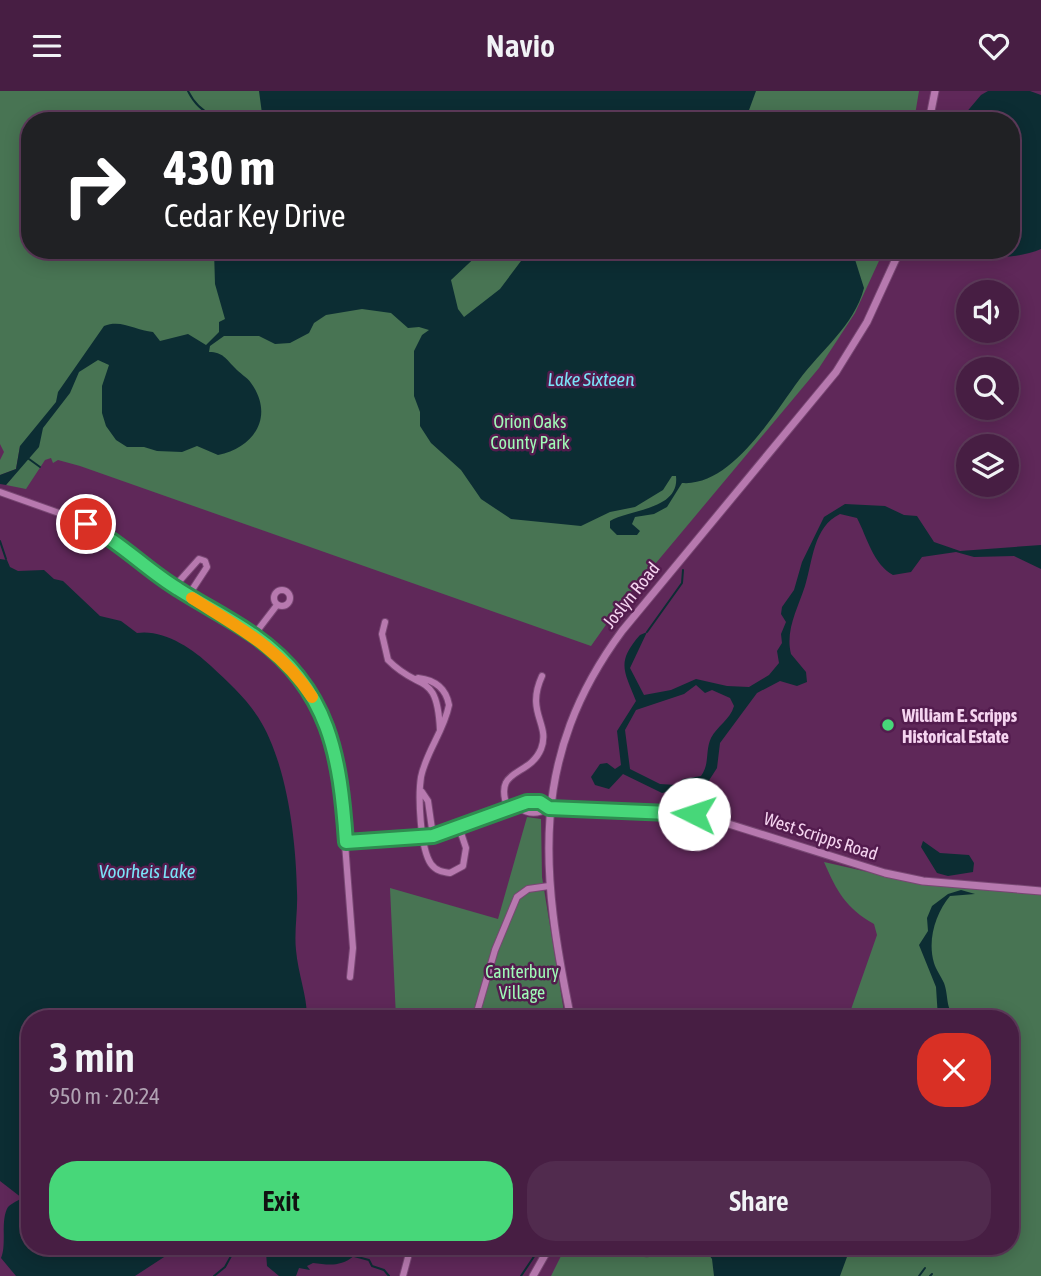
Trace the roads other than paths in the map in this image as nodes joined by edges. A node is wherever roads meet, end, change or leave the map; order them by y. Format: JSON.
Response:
{"nodes":[{"id":1,"x":934,"y":91,"type":"edge"},
{"id":2,"x":930,"y":112,"type":"edge"},
{"id":3,"x":896,"y":259,"type":"edge"},
{"id":4,"x":0,"y":492,"type":"edge"},
{"id":5,"x":174,"y":587,"type":"junction"},
{"id":6,"x":188,"y":596,"type":"junction"},
{"id":7,"x":277,"y":605,"type":"dead end"},
{"id":8,"x":385,"y":622,"type":"dead end"},
{"id":9,"x":254,"y":635,"type":"junction"},
{"id":10,"x":542,"y":676,"type":"dead end"},
{"id":11,"x":422,"y":792,"type":"junction"},
{"id":12,"x":518,"y":807,"type":"junction"},
{"id":13,"x":549,"y":808,"type":"junction"},
{"id":14,"x":509,"y":809,"type":"junction"},
{"id":15,"x":459,"y":827,"type":"junction"},
{"id":16,"x":433,"y":836,"type":"junction"},
{"id":17,"x":424,"y":837,"type":"junction"},
{"id":18,"x":346,"y":842,"type":"junction"},
{"id":19,"x":549,"y":886,"type":"junction"},
{"id":20,"x":1041,"y":891,"type":"edge"},
{"id":21,"x":350,"y":977,"type":"dead end"},
{"id":22,"x":478,"y":1010,"type":"edge"},
{"id":23,"x":570,"y":1010,"type":"edge"},
{"id":24,"x":409,"y":1255,"type":"edge"},
{"id":25,"x":545,"y":1255,"type":"edge"},
{"id":26,"x":403,"y":1276,"type":"edge"},
{"id":27,"x":533,"y":1276,"type":"edge"}],
"edges":[{"from":1,"to":2,"type":"street"},
{"from":3,"to":13,"type":"street","name":"Joslyn Road"},
{"from":4,"to":5,"type":"street"},
{"from":5,"to":6,"type":"street"},
{"from":5,"to":6,"type":"street"},
{"from":6,"to":9,"type":"street"},
{"from":7,"to":9,"type":"street"},
{"from":8,"to":11,"type":"street"},
{"from":9,"to":18,"type":"street"},
{"from":10,"to":14,"type":"street"},
{"from":11,"to":16,"type":"street"},
{"from":11,"to":17,"type":"street"},
{"from":12,"to":13,"type":"street","name":"West Scripps Road"},
{"from":12,"to":13,"type":"street","name":"West Scripps Road"},
{"from":12,"to":14,"type":"street","name":"West Scripps Road"},
{"from":13,"to":19,"type":"street","name":"Joslyn Road"},
{"from":13,"to":20,"type":"street","name":"West Scripps Road"},
{"from":14,"to":15,"type":"street","name":"West Scripps Road"},
{"from":15,"to":16,"type":"street","name":"West Scripps Road"},
{"from":15,"to":17,"type":"street"},
{"from":16,"to":17,"type":"street","name":"West Scripps Road"},
{"from":17,"to":18,"type":"street","name":"West Scripps Road"},
{"from":18,"to":21,"type":"street"},
{"from":19,"to":22,"type":"street"},
{"from":19,"to":23,"type":"street","name":"Joslyn Road"},
{"from":24,"to":26,"type":"street"},
{"from":25,"to":27,"type":"street"}]}
